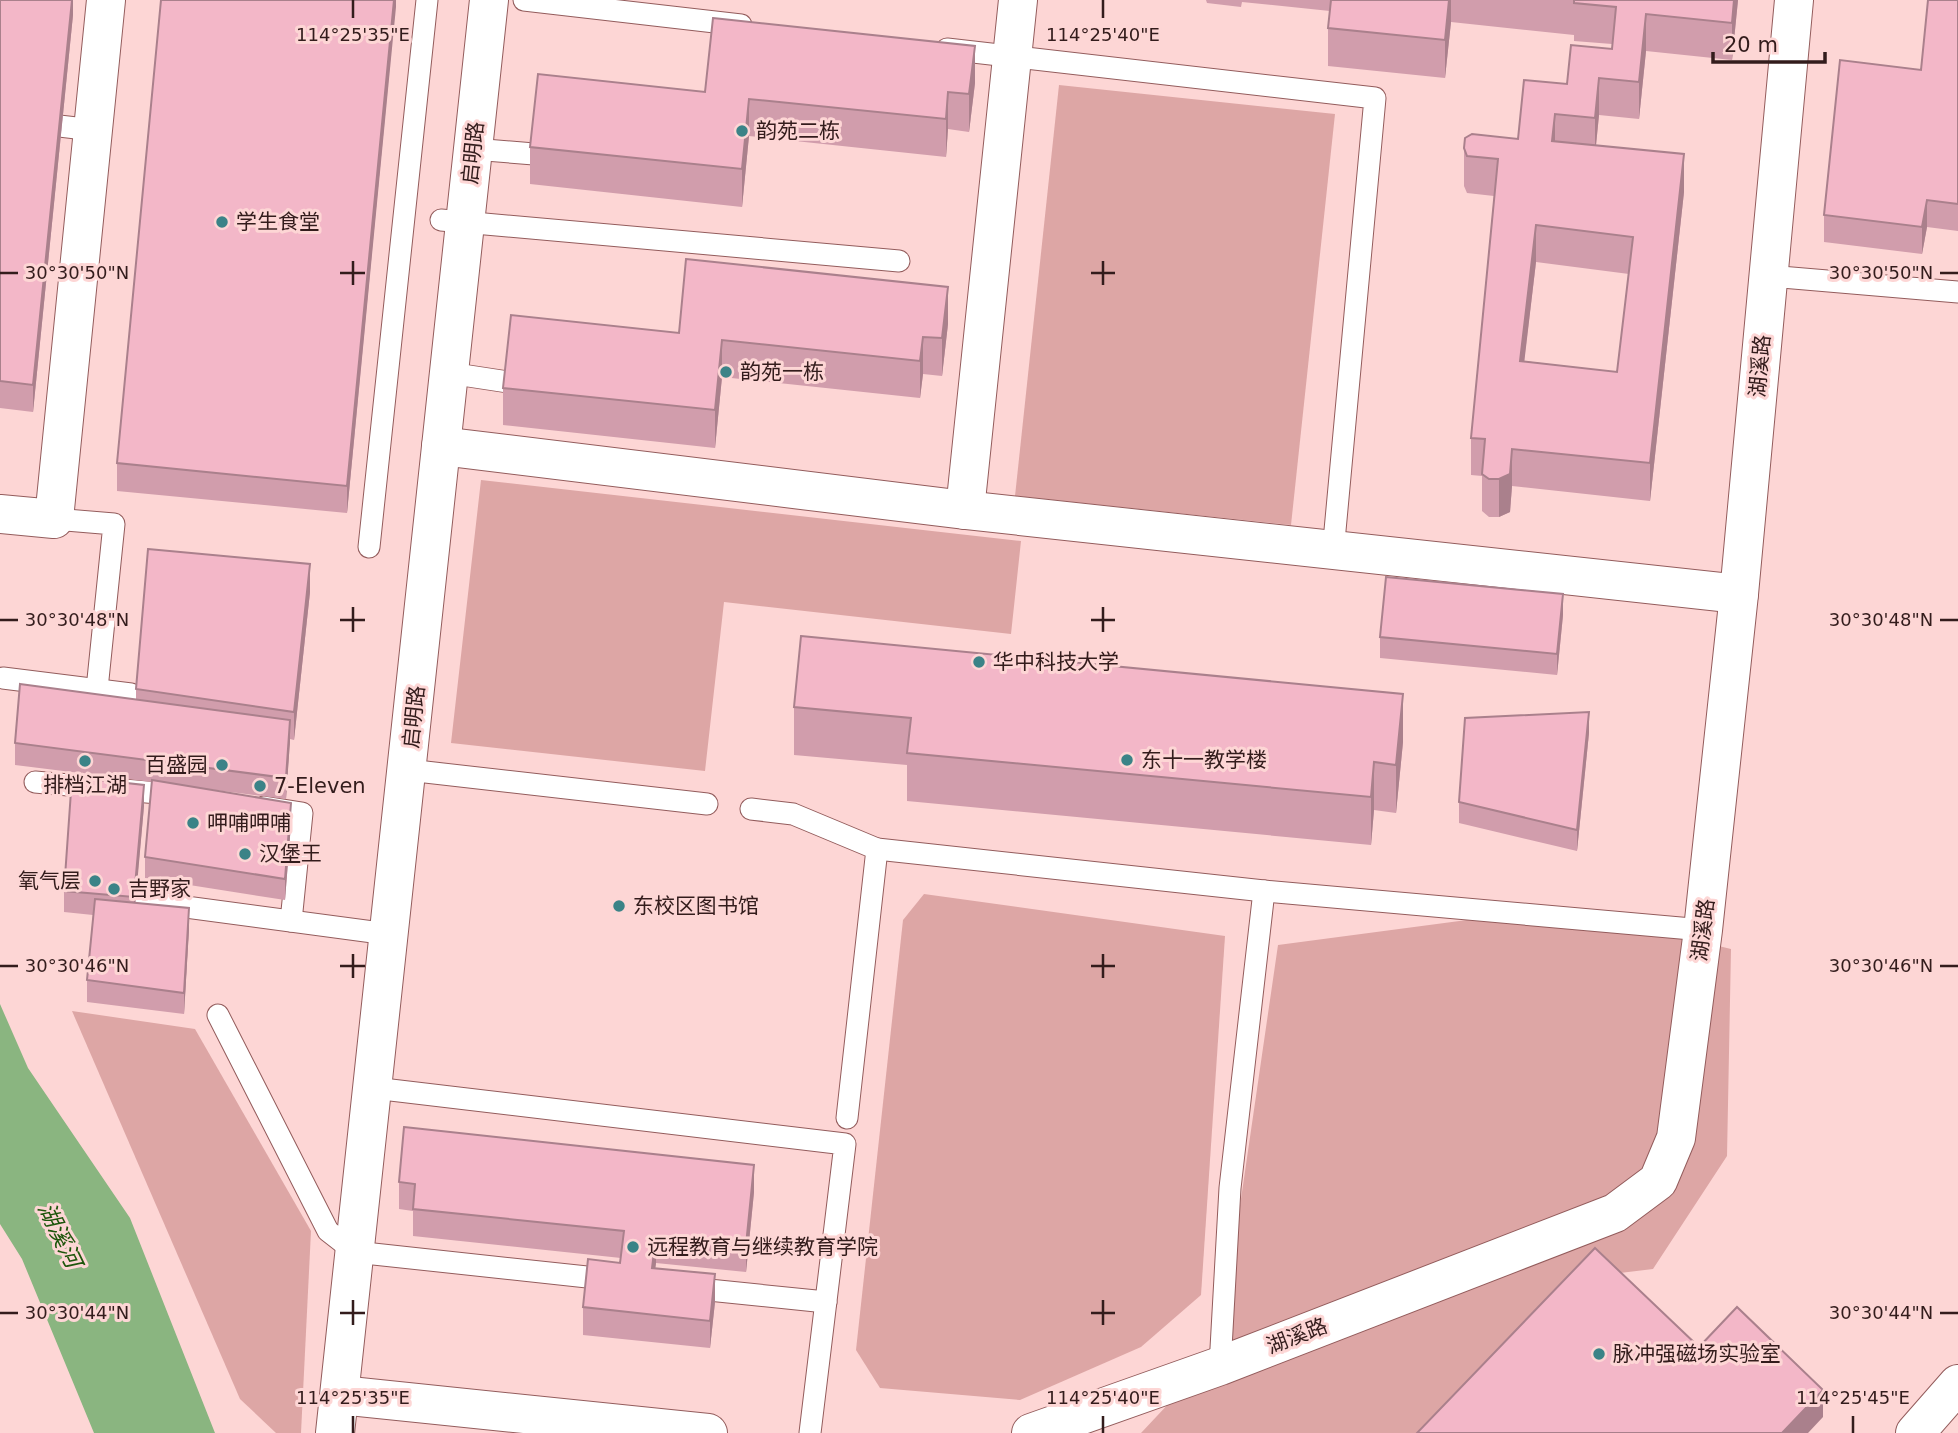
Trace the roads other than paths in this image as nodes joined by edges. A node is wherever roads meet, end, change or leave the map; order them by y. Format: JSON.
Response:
{"nodes":[{"id":1,"x":106,"y":0,"type":"edge"},
{"id":2,"x":427,"y":0,"type":"edge"},
{"id":3,"x":489,"y":0,"type":"edge"},
{"id":4,"x":524,"y":0,"type":"edge"},
{"id":5,"x":1018,"y":0,"type":"edge"},
{"id":6,"x":1794,"y":0,"type":"edge"},
{"id":7,"x":768,"y":28,"type":"edge"},
{"id":8,"x":931,"y":47,"type":"edge"},
{"id":9,"x":1013,"y":57,"type":"junction"},
{"id":10,"x":0,"y":119,"type":"edge"},
{"id":11,"x":93,"y":130,"type":"junction"},
{"id":12,"x":473,"y":149,"type":"junction"},
{"id":13,"x":534,"y":154,"type":"edge"},
{"id":14,"x":453,"y":221,"type":"junction"},
{"id":15,"x":899,"y":261,"type":"dead end"},
{"id":16,"x":1769,"y":276,"type":"junction"},
{"id":17,"x":1958,"y":292,"type":"edge"},
{"id":18,"x":449,"y":373,"type":"junction"},
{"id":19,"x":508,"y":382,"type":"edge"},
{"id":20,"x":441,"y":446,"type":"junction"},
{"id":21,"x":965,"y":510,"type":"junction"},
{"id":22,"x":0,"y":514,"type":"edge"},
{"id":23,"x":54,"y":519,"type":"junction"},
{"id":24,"x":369,"y":547,"type":"dead end"},
{"id":25,"x":1333,"y":552,"type":"junction"},
{"id":26,"x":1739,"y":594,"type":"junction"},
{"id":27,"x":3,"y":678,"type":"dead end"},
{"id":28,"x":97,"y":689,"type":"junction"},
{"id":29,"x":131,"y":694,"type":"dead end"},
{"id":30,"x":408,"y":770,"type":"junction"},
{"id":31,"x":35,"y":782,"type":"dead end"},
{"id":32,"x":201,"y":798,"type":"edge"},
{"id":33,"x":239,"y":803,"type":"edge"},
{"id":34,"x":708,"y":804,"type":"dead end"},
{"id":35,"x":751,"y":809,"type":"dead end"},
{"id":36,"x":877,"y":849,"type":"junction"},
{"id":37,"x":1264,"y":891,"type":"junction"},
{"id":38,"x":141,"y":901,"type":"edge"},
{"id":39,"x":290,"y":921,"type":"junction"},
{"id":40,"x":1703,"y":930,"type":"junction"},
{"id":41,"x":388,"y":934,"type":"junction"},
{"id":42,"x":218,"y":1015,"type":"dead end"},
{"id":43,"x":374,"y":1088,"type":"junction"},
{"id":44,"x":847,"y":1118,"type":"dead end"},
{"id":45,"x":355,"y":1252,"type":"junction"},
{"id":46,"x":632,"y":1282,"type":"edge"},
{"id":47,"x":674,"y":1286,"type":"edge"},
{"id":48,"x":826,"y":1302,"type":"junction"},
{"id":49,"x":1220,"y":1366,"type":"junction"},
{"id":50,"x":1958,"y":1384,"type":"edge"},
{"id":51,"x":340,"y":1395,"type":"junction"},
{"id":52,"x":335,"y":1433,"type":"edge"},
{"id":53,"x":708,"y":1433,"type":"edge"},
{"id":54,"x":810,"y":1433,"type":"edge"},
{"id":55,"x":1031,"y":1433,"type":"edge"},
{"id":56,"x":1916,"y":1433,"type":"edge"}],
"edges":[{"from":1,"to":11,"type":"street"},
{"from":2,"to":24,"type":"lane"},
{"from":3,"to":12,"type":"street","name":"启明路"},
{"from":4,"to":7,"type":"lane"},
{"from":5,"to":9,"type":"street"},
{"from":6,"to":16,"type":"street","name":"湖溪路"},
{"from":8,"to":9,"type":"lane"},
{"from":9,"to":21,"type":"street"},
{"from":9,"to":25,"type":"lane"},
{"from":10,"to":11,"type":"lane"},
{"from":11,"to":23,"type":"street"},
{"from":12,"to":13,"type":"lane"},
{"from":12,"to":14,"type":"street","name":"启明路"},
{"from":14,"to":15,"type":"lane"},
{"from":14,"to":18,"type":"street","name":"启明路"},
{"from":16,"to":17,"type":"lane"},
{"from":16,"to":26,"type":"street","name":"湖溪路"},
{"from":18,"to":19,"type":"lane"},
{"from":18,"to":20,"type":"street","name":"启明路"},
{"from":20,"to":21,"type":"street"},
{"from":20,"to":30,"type":"street","name":"启明路"},
{"from":21,"to":25,"type":"street"},
{"from":22,"to":23,"type":"street"},
{"from":23,"to":28,"type":"lane"},
{"from":25,"to":26,"type":"street"},
{"from":26,"to":40,"type":"street","name":"湖溪路"},
{"from":27,"to":28,"type":"lane"},
{"from":28,"to":29,"type":"lane"},
{"from":30,"to":34,"type":"lane"},
{"from":30,"to":41,"type":"street","name":"启明路"},
{"from":31,"to":32,"type":"lane"},
{"from":33,"to":39,"type":"lane"},
{"from":35,"to":36,"type":"lane"},
{"from":36,"to":37,"type":"lane"},
{"from":36,"to":44,"type":"lane"},
{"from":37,"to":40,"type":"lane"},
{"from":37,"to":49,"type":"lane"},
{"from":38,"to":39,"type":"lane"},
{"from":39,"to":41,"type":"lane"},
{"from":40,"to":49,"type":"street","name":"湖溪路"},
{"from":41,"to":43,"type":"street","name":"启明路"},
{"from":42,"to":45,"type":"lane"},
{"from":43,"to":45,"type":"street","name":"启明路"},
{"from":43,"to":48,"type":"lane"},
{"from":45,"to":46,"type":"lane"},
{"from":45,"to":51,"type":"street","name":"启明路"},
{"from":47,"to":48,"type":"lane"},
{"from":48,"to":54,"type":"lane"},
{"from":49,"to":55,"type":"street","name":"湖溪路"},
{"from":50,"to":56,"type":"street"},
{"from":51,"to":52,"type":"street","name":"启明路"},
{"from":51,"to":53,"type":"street"}]}
